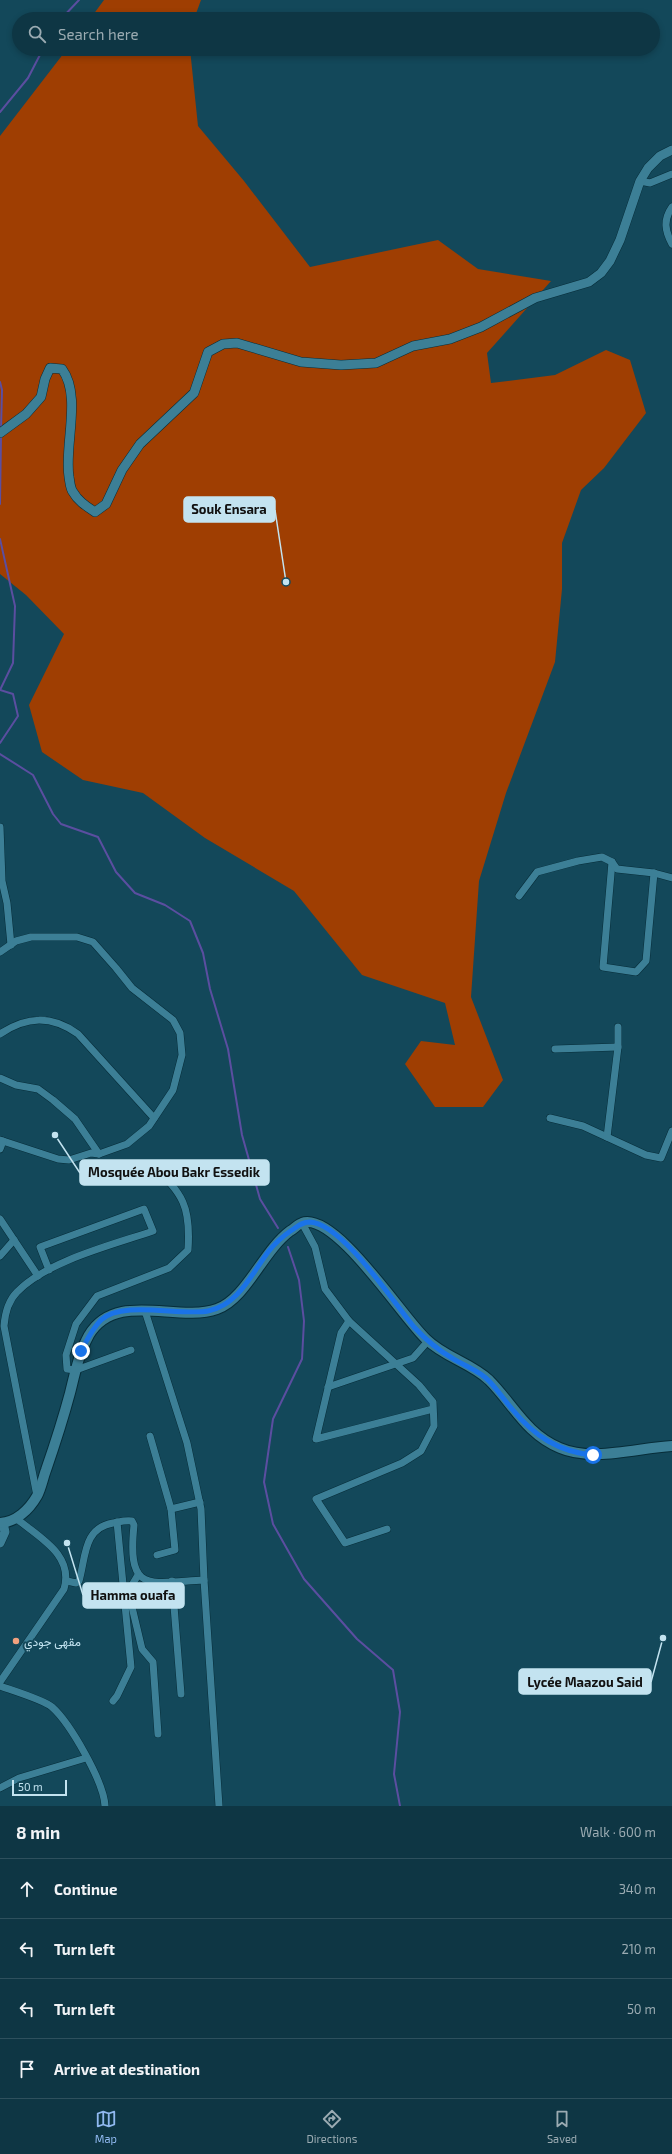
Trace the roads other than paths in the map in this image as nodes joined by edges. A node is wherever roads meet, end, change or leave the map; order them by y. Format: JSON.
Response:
{"nodes":[{"id":1,"x":672,"y":150,"type":"edge"},
{"id":2,"x":672,"y":174,"type":"edge"},
{"id":3,"x":640,"y":181,"type":"junction"},
{"id":4,"x":672,"y":207,"type":"edge"},
{"id":5,"x":672,"y":244,"type":"edge"},
{"id":6,"x":0,"y":433,"type":"edge"},
{"id":7,"x":0,"y":827,"type":"edge"},
{"id":8,"x":612,"y":862,"type":"junction"},
{"id":9,"x":654,"y":873,"type":"junction"},
{"id":10,"x":672,"y":878,"type":"edge"},
{"id":11,"x":519,"y":896,"type":"dead end"},
{"id":12,"x":11,"y":945,"type":"junction"},
{"id":13,"x":0,"y":952,"type":"edge"},
{"id":14,"x":618,"y":1027,"type":"dead end"},
{"id":15,"x":0,"y":1034,"type":"edge"},
{"id":16,"x":618,"y":1048,"type":"junction"},
{"id":17,"x":555,"y":1049,"type":"dead end"},
{"id":18,"x":0,"y":1078,"type":"edge"},
{"id":19,"x":154,"y":1118,"type":"junction"},
{"id":20,"x":550,"y":1118,"type":"dead end"},
{"id":21,"x":672,"y":1131,"type":"edge"},
{"id":22,"x":607,"y":1137,"type":"junction"},
{"id":23,"x":2,"y":1141,"type":"edge"},
{"id":24,"x":0,"y":1149,"type":"edge"},
{"id":25,"x":99,"y":1154,"type":"junction"},
{"id":26,"x":152,"y":1165,"type":"dead end"},
{"id":27,"x":0,"y":1219,"type":"edge"},
{"id":28,"x":302,"y":1223,"type":"junction"},
{"id":29,"x":14,"y":1240,"type":"junction"},
{"id":30,"x":0,"y":1256,"type":"edge"},
{"id":31,"x":49,"y":1270,"type":"junction"},
{"id":32,"x":38,"y":1276,"type":"junction"},
{"id":33,"x":146,"y":1311,"type":"junction"},
{"id":34,"x":349,"y":1321,"type":"junction"},
{"id":35,"x":428,"y":1342,"type":"junction"},
{"id":36,"x":132,"y":1350,"type":"dead end"},
{"id":37,"x":395,"y":1365,"type":"junction"},
{"id":38,"x":76,"y":1370,"type":"junction"},
{"id":39,"x":328,"y":1387,"type":"junction"},
{"id":40,"x":433,"y":1409,"type":"junction"},
{"id":41,"x":150,"y":1436,"type":"dead end"},
{"id":42,"x":672,"y":1446,"type":"edge"},
{"id":43,"x":37,"y":1496,"type":"junction"},
{"id":44,"x":200,"y":1502,"type":"junction"},
{"id":45,"x":171,"y":1509,"type":"junction"},
{"id":46,"x":17,"y":1519,"type":"junction"},
{"id":47,"x":118,"y":1522,"type":"junction"},
{"id":48,"x":2,"y":1523,"type":"edge"},
{"id":49,"x":387,"y":1529,"type":"dead end"},
{"id":50,"x":0,"y":1543,"type":"edge"},
{"id":51,"x":157,"y":1555,"type":"dead end"},
{"id":52,"x":138,"y":1576,"type":"junction"},
{"id":53,"x":204,"y":1580,"type":"junction"},
{"id":54,"x":67,"y":1581,"type":"junction"},
{"id":55,"x":172,"y":1581,"type":"junction"},
{"id":56,"x":0,"y":1682,"type":"edge"},
{"id":57,"x":0,"y":1686,"type":"edge"},
{"id":58,"x":181,"y":1694,"type":"dead end"},
{"id":59,"x":112,"y":1700,"type":"dead end"},
{"id":60,"x":158,"y":1734,"type":"dead end"},
{"id":61,"x":86,"y":1758,"type":"junction"},
{"id":62,"x":0,"y":1788,"type":"edge"},
{"id":63,"x":105,"y":1806,"type":"edge"},
{"id":64,"x":219,"y":1806,"type":"edge"}],
"edges":[{"from":1,"to":3,"type":"street"},
{"from":2,"to":3,"type":"street"},
{"from":3,"to":6,"type":"street"},
{"from":4,"to":5,"type":"street"},
{"from":7,"to":12,"type":"street"},
{"from":8,"to":9,"type":"street"},
{"from":8,"to":9,"type":"street"},
{"from":8,"to":11,"type":"street"},
{"from":9,"to":10,"type":"street"},
{"from":12,"to":13,"type":"street"},
{"from":12,"to":19,"type":"street"},
{"from":14,"to":16,"type":"street"},
{"from":15,"to":19,"type":"street"},
{"from":16,"to":17,"type":"street"},
{"from":16,"to":22,"type":"street"},
{"from":18,"to":25,"type":"street"},
{"from":19,"to":25,"type":"street"},
{"from":20,"to":22,"type":"street"},
{"from":21,"to":22,"type":"street"},
{"from":23,"to":24,"type":"street"},
{"from":23,"to":25,"type":"street"},
{"from":26,"to":38,"type":"street"},
{"from":27,"to":29,"type":"street"},
{"from":28,"to":33,"type":"main road"},
{"from":28,"to":34,"type":"street"},
{"from":28,"to":35,"type":"main road"},
{"from":29,"to":30,"type":"street"},
{"from":29,"to":32,"type":"street"},
{"from":31,"to":31,"type":"street"},
{"from":31,"to":32,"type":"street"},
{"from":32,"to":43,"type":"street"},
{"from":33,"to":38,"type":"main road"},
{"from":33,"to":44,"type":"street"},
{"from":34,"to":37,"type":"street"},
{"from":34,"to":39,"type":"street"},
{"from":35,"to":37,"type":"street"},
{"from":35,"to":42,"type":"main road"},
{"from":36,"to":38,"type":"street"},
{"from":37,"to":39,"type":"street"},
{"from":37,"to":40,"type":"street"},
{"from":38,"to":43,"type":"main road"},
{"from":39,"to":40,"type":"street"},
{"from":40,"to":49,"type":"street"},
{"from":41,"to":45,"type":"street"},
{"from":43,"to":46,"type":"main road"},
{"from":44,"to":45,"type":"street"},
{"from":44,"to":53,"type":"street"},
{"from":45,"to":51,"type":"street"},
{"from":46,"to":48,"type":"main road"},
{"from":46,"to":54,"type":"street"},
{"from":47,"to":52,"type":"street"},
{"from":47,"to":54,"type":"street"},
{"from":47,"to":59,"type":"street"},
{"from":48,"to":50,"type":"street"},
{"from":52,"to":55,"type":"street"},
{"from":52,"to":60,"type":"street"},
{"from":53,"to":55,"type":"street"},
{"from":53,"to":64,"type":"street"},
{"from":54,"to":56,"type":"street"},
{"from":55,"to":58,"type":"street"},
{"from":57,"to":61,"type":"street"},
{"from":61,"to":62,"type":"street"},
{"from":61,"to":63,"type":"street"}]}
